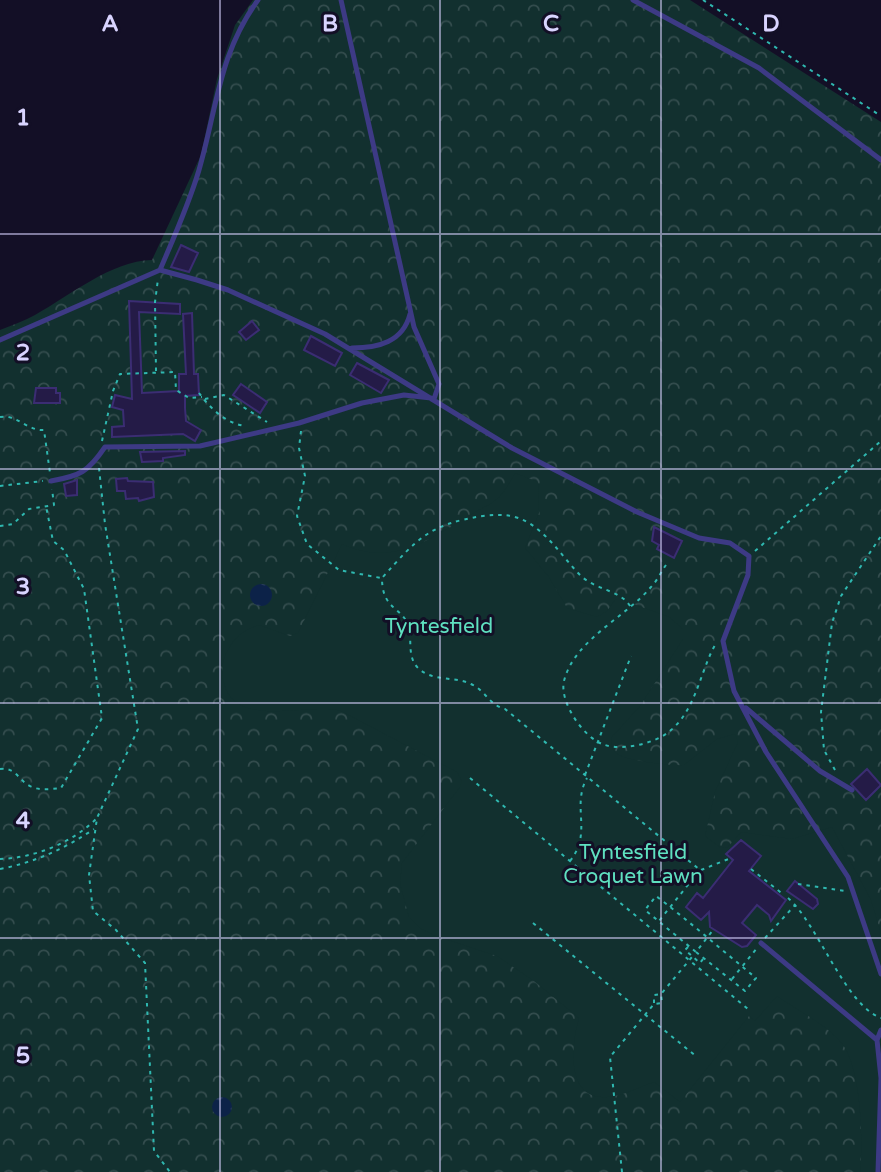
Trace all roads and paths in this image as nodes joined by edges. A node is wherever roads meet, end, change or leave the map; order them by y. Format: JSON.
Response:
{"nodes":[{"id":1,"x":258,"y":0,"type":"edge"},
{"id":2,"x":341,"y":0,"type":"edge"},
{"id":3,"x":633,"y":0,"type":"edge"},
{"id":4,"x":704,"y":0,"type":"edge"},
{"id":5,"x":881,"y":116,"type":"edge"},
{"id":6,"x":881,"y":160,"type":"edge"},
{"id":7,"x":160,"y":270,"type":"junction"},
{"id":8,"x":411,"y":310,"type":"junction"},
{"id":9,"x":0,"y":340,"type":"edge"},
{"id":10,"x":352,"y":348,"type":"junction"},
{"id":11,"x":156,"y":372,"type":"junction"},
{"id":12,"x":199,"y":393,"type":"dead end"},
{"id":13,"x":203,"y":398,"type":"junction"},
{"id":14,"x":434,"y":399,"type":"junction"},
{"id":15,"x":0,"y":417,"type":"edge"},
{"id":16,"x":299,"y":423,"type":"junction"},
{"id":17,"x":247,"y":426,"type":"dead end"},
{"id":18,"x":276,"y":429,"type":"junction"},
{"id":19,"x":881,"y":441,"type":"edge"},
{"id":20,"x":101,"y":444,"type":"dead end"},
{"id":21,"x":99,"y":456,"type":"junction"},
{"id":22,"x":51,"y":481,"type":"junction"},
{"id":23,"x":0,"y":486,"type":"edge"},
{"id":24,"x":46,"y":506,"type":"junction"},
{"id":25,"x":0,"y":526,"type":"edge"},
{"id":26,"x":881,"y":537,"type":"edge"},
{"id":27,"x":749,"y":556,"type":"junction"},
{"id":28,"x":666,"y":565,"type":"dead end"},
{"id":29,"x":382,"y":578,"type":"junction"},
{"id":30,"x":630,"y":606,"type":"junction"},
{"id":31,"x":719,"y":637,"type":"dead end"},
{"id":32,"x":631,"y":656,"type":"dead end"},
{"id":33,"x":743,"y":706,"type":"junction"},
{"id":34,"x":598,"y":742,"type":"junction"},
{"id":35,"x":0,"y":769,"type":"edge"},
{"id":36,"x":837,"y":774,"type":"dead end"},
{"id":37,"x":586,"y":776,"type":"junction"},
{"id":38,"x":470,"y":778,"type":"dead end"},
{"id":39,"x":852,"y":790,"type":"dead end"},
{"id":40,"x":97,"y":818,"type":"junction"},
{"id":41,"x":95,"y":829,"type":"dead end"},
{"id":42,"x":0,"y":858,"type":"edge"},
{"id":43,"x":731,"y":858,"type":"dead end"},
{"id":44,"x":570,"y":861,"type":"junction"},
{"id":45,"x":0,"y":869,"type":"edge"},
{"id":46,"x":751,"y":869,"type":"dead end"},
{"id":47,"x":700,"y":870,"type":"junction"},
{"id":48,"x":798,"y":884,"type":"dead end"},
{"id":49,"x":851,"y":886,"type":"junction"},
{"id":50,"x":784,"y":895,"type":"dead end"},
{"id":51,"x":788,"y":898,"type":"dead end"},
{"id":52,"x":795,"y":905,"type":"junction"},
{"id":53,"x":670,"y":907,"type":"junction"},
{"id":54,"x":659,"y":921,"type":"junction"},
{"id":55,"x":533,"y":923,"type":"dead end"},
{"id":56,"x":713,"y":930,"type":"dead end"},
{"id":57,"x":707,"y":937,"type":"junction"},
{"id":58,"x":761,"y":943,"type":"junction"},
{"id":59,"x":689,"y":946,"type":"junction"},
{"id":60,"x":696,"y":951,"type":"junction"},
{"id":61,"x":692,"y":957,"type":"junction"},
{"id":62,"x":704,"y":958,"type":"junction"},
{"id":63,"x":690,"y":960,"type":"junction"},
{"id":64,"x":741,"y":966,"type":"junction"},
{"id":65,"x":881,"y":974,"type":"edge"},
{"id":66,"x":731,"y":979,"type":"junction"},
{"id":67,"x":661,"y":994,"type":"junction"},
{"id":68,"x":654,"y":1004,"type":"junction"},
{"id":69,"x":748,"y":1009,"type":"dead end"},
{"id":70,"x":646,"y":1013,"type":"junction"},
{"id":71,"x":881,"y":1018,"type":"edge"},
{"id":72,"x":881,"y":1030,"type":"edge"},
{"id":73,"x":877,"y":1040,"type":"junction"},
{"id":74,"x":697,"y":1057,"type":"dead end"},
{"id":75,"x":170,"y":1172,"type":"edge"},
{"id":76,"x":622,"y":1172,"type":"edge"},
{"id":77,"x":878,"y":1172,"type":"edge"}],
"edges":[{"from":1,"to":7,"type":"lane"},
{"from":2,"to":8,"type":"lane"},
{"from":3,"to":6,"type":"lane"},
{"from":4,"to":5,"type":"path"},
{"from":7,"to":9,"type":"lane"},
{"from":7,"to":10,"type":"lane"},
{"from":7,"to":11,"type":"path"},
{"from":8,"to":10,"type":"lane"},
{"from":8,"to":14,"type":"lane"},
{"from":10,"to":14,"type":"lane"},
{"from":11,"to":13,"type":"path"},
{"from":11,"to":20,"type":"path"},
{"from":12,"to":13,"type":"path"},
{"from":13,"to":17,"type":"path"},
{"from":13,"to":18,"type":"path"},
{"from":14,"to":16,"type":"lane"},
{"from":14,"to":27,"type":"lane"},
{"from":15,"to":22,"type":"path"},
{"from":16,"to":18,"type":"lane"},
{"from":16,"to":29,"type":"path"},
{"from":18,"to":21,"type":"lane"},
{"from":19,"to":27,"type":"path"},
{"from":21,"to":22,"type":"lane"},
{"from":21,"to":40,"type":"path"},
{"from":22,"to":23,"type":"path"},
{"from":22,"to":24,"type":"path"},
{"from":24,"to":25,"type":"path"},
{"from":24,"to":35,"type":"path"},
{"from":26,"to":36,"type":"path"},
{"from":27,"to":33,"type":"lane"},
{"from":28,"to":30,"type":"path"},
{"from":29,"to":30,"type":"path"},
{"from":29,"to":37,"type":"path"},
{"from":30,"to":34,"type":"path"},
{"from":31,"to":34,"type":"path"},
{"from":32,"to":34,"type":"path"},
{"from":33,"to":39,"type":"lane"},
{"from":33,"to":49,"type":"lane"},
{"from":34,"to":37,"type":"path"},
{"from":37,"to":44,"type":"path"},
{"from":37,"to":47,"type":"path"},
{"from":38,"to":44,"type":"path"},
{"from":40,"to":42,"type":"path"},
{"from":40,"to":75,"type":"path"},
{"from":41,"to":45,"type":"path"},
{"from":43,"to":47,"type":"path"},
{"from":44,"to":63,"type":"path"},
{"from":46,"to":50,"type":"path"},
{"from":47,"to":53,"type":"path"},
{"from":48,"to":49,"type":"path"},
{"from":49,"to":65,"type":"lane"},
{"from":51,"to":52,"type":"path"},
{"from":52,"to":58,"type":"path"},
{"from":52,"to":71,"type":"path"},
{"from":53,"to":54,"type":"path"},
{"from":53,"to":54,"type":"path"},
{"from":53,"to":57,"type":"path"},
{"from":54,"to":59,"type":"path"},
{"from":55,"to":70,"type":"path"},
{"from":56,"to":57,"type":"path"},
{"from":57,"to":60,"type":"path"},
{"from":57,"to":64,"type":"path"},
{"from":58,"to":64,"type":"path"},
{"from":58,"to":73,"type":"lane"},
{"from":59,"to":60,"type":"path"},
{"from":59,"to":61,"type":"path"},
{"from":60,"to":62,"type":"path"},
{"from":61,"to":62,"type":"path"},
{"from":61,"to":63,"type":"path"},
{"from":62,"to":66,"type":"path"},
{"from":63,"to":67,"type":"path"},
{"from":63,"to":69,"type":"path"},
{"from":64,"to":66,"type":"path"},
{"from":64,"to":66,"type":"path"},
{"from":67,"to":68,"type":"path"},
{"from":67,"to":68,"type":"path"},
{"from":68,"to":70,"type":"path"},
{"from":70,"to":74,"type":"path"},
{"from":70,"to":76,"type":"path"},
{"from":72,"to":73,"type":"lane"},
{"from":73,"to":77,"type":"lane"}]}
